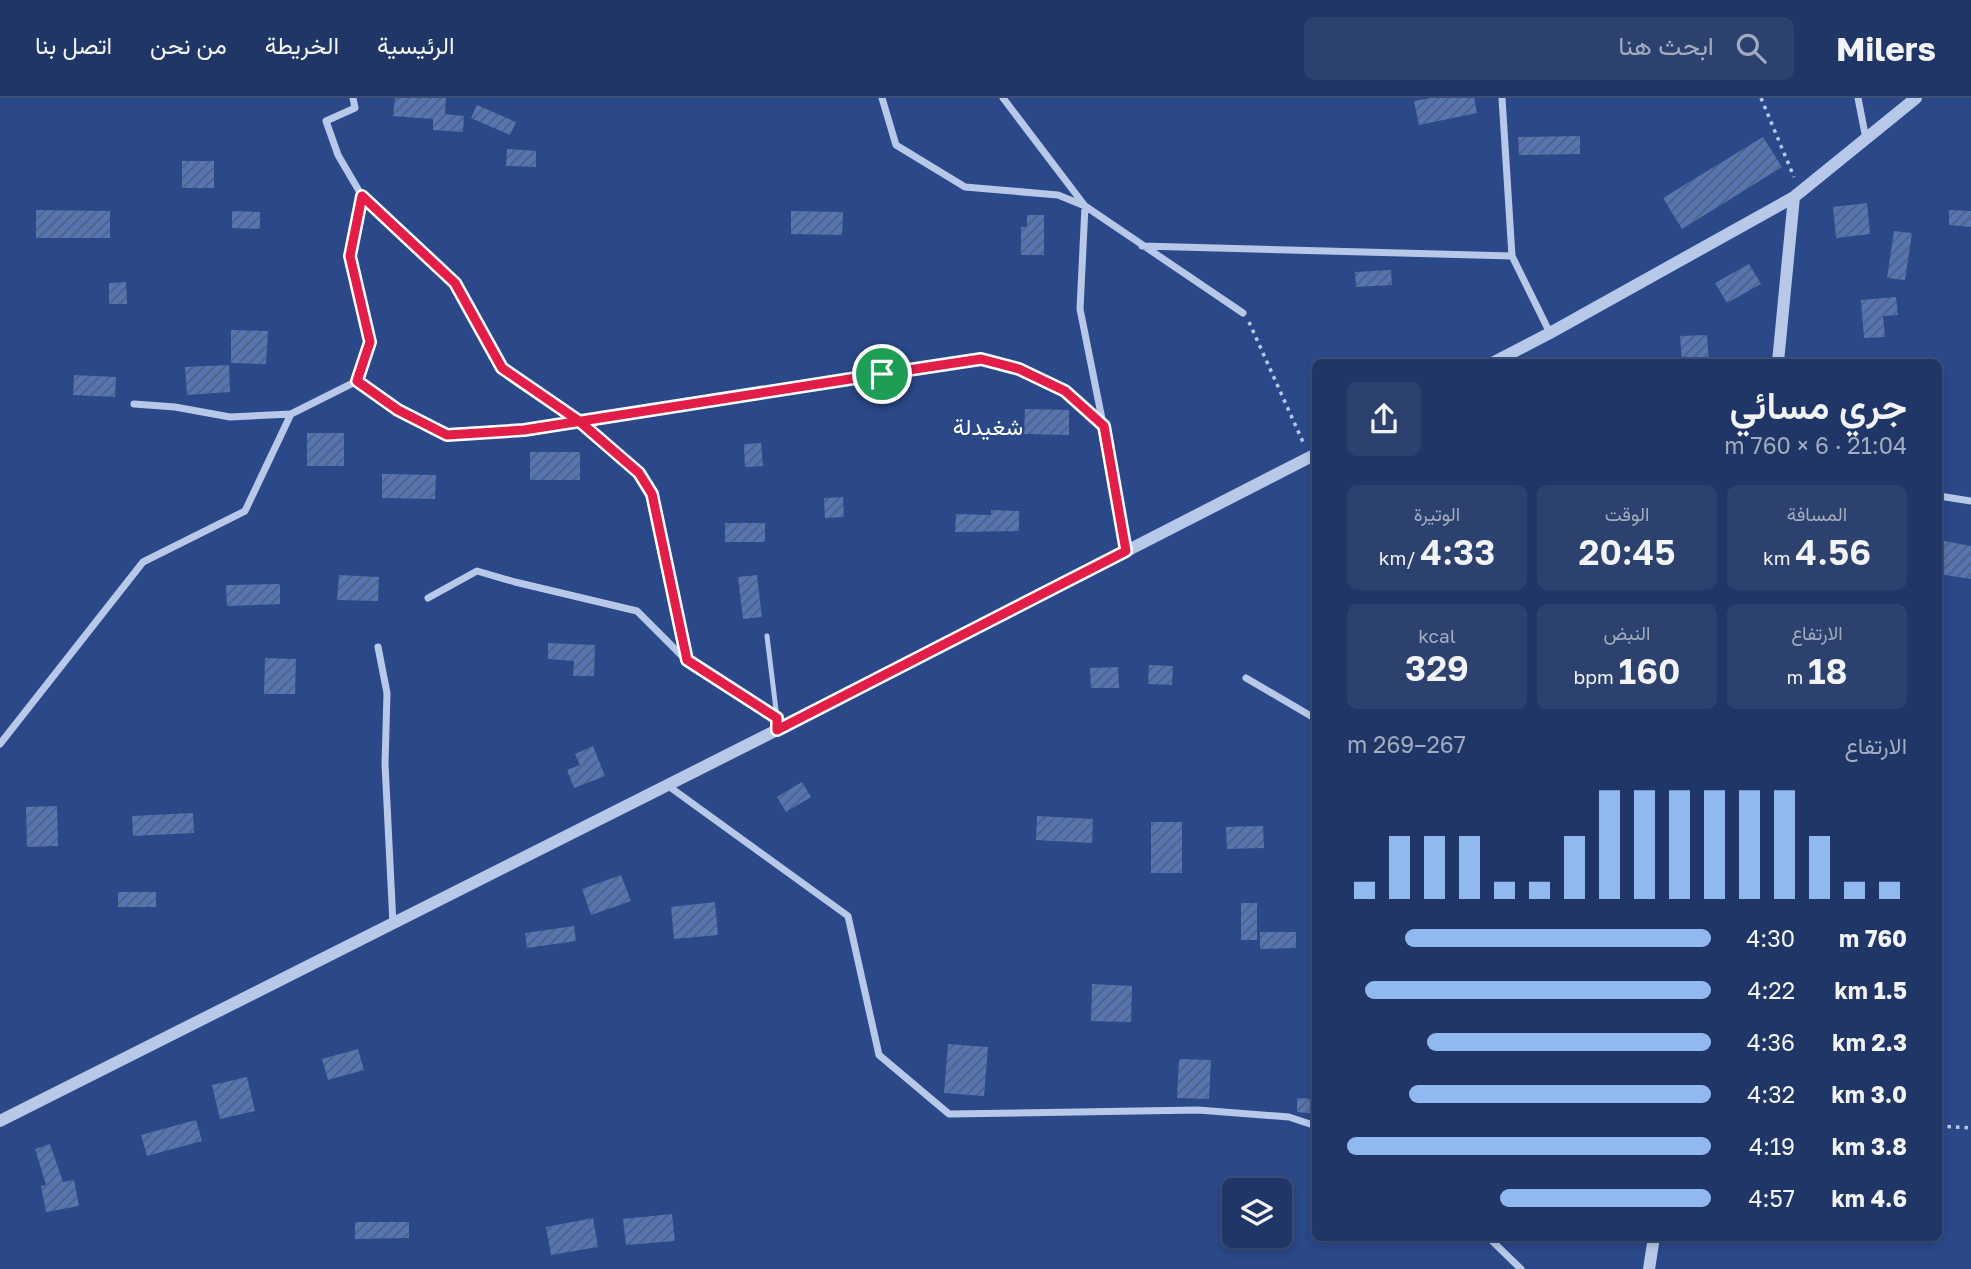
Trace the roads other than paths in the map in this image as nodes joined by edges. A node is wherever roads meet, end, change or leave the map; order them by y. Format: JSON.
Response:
{"nodes":[{"id":1,"x":353,"y":98,"type":"edge"},
{"id":2,"x":882,"y":98,"type":"edge"},
{"id":3,"x":1003,"y":98,"type":"edge"},
{"id":4,"x":1502,"y":98,"type":"edge"},
{"id":5,"x":1858,"y":98,"type":"edge"},
{"id":6,"x":1916,"y":98,"type":"edge"},
{"id":7,"x":1866,"y":139,"type":"junction"},
{"id":8,"x":1797,"y":195,"type":"junction"},
{"id":9,"x":362,"y":196,"type":"junction"},
{"id":10,"x":1085,"y":206,"type":"junction"},
{"id":11,"x":1142,"y":246,"type":"junction"},
{"id":12,"x":1512,"y":256,"type":"junction"},
{"id":13,"x":1243,"y":313,"type":"road end"},
{"id":14,"x":1550,"y":334,"type":"junction"},
{"id":15,"x":1500,"y":359,"type":"edge"},
{"id":16,"x":1778,"y":359,"type":"edge"},
{"id":17,"x":357,"y":381,"type":"junction"},
{"id":18,"x":134,"y":404,"type":"dead end"},
{"id":19,"x":291,"y":414,"type":"junction"},
{"id":20,"x":579,"y":421,"type":"junction"},
{"id":21,"x":1104,"y":426,"type":"junction"},
{"id":22,"x":1312,"y":456,"type":"edge"},
{"id":23,"x":1942,"y":496,"type":"edge"},
{"id":24,"x":1971,"y":501,"type":"edge"},
{"id":25,"x":1126,"y":551,"type":"junction"},
{"id":26,"x":428,"y":598,"type":"dead end"},
{"id":27,"x":766,"y":636,"type":"dead end"},
{"id":28,"x":378,"y":647,"type":"dead end"},
{"id":29,"x":687,"y":660,"type":"junction"},
{"id":30,"x":1245,"y":678,"type":"dead end"},
{"id":31,"x":1312,"y":717,"type":"edge"},
{"id":32,"x":777,"y":724,"type":"junction"},
{"id":33,"x":0,"y":744,"type":"edge"},
{"id":34,"x":667,"y":785,"type":"junction"},
{"id":35,"x":393,"y":924,"type":"junction"},
{"id":36,"x":0,"y":1121,"type":"edge"},
{"id":37,"x":1312,"y":1125,"type":"edge"},
{"id":38,"x":1492,"y":1241,"type":"edge"},
{"id":39,"x":1653,"y":1241,"type":"edge"},
{"id":40,"x":1521,"y":1269,"type":"edge"},
{"id":41,"x":1649,"y":1269,"type":"edge"}],
"edges":[{"from":1,"to":9,"type":"street"},
{"from":2,"to":10,"type":"street"},
{"from":3,"to":10,"type":"street"},
{"from":4,"to":12,"type":"street"},
{"from":5,"to":7,"type":"street"},
{"from":6,"to":7,"type":"street"},
{"from":7,"to":8,"type":"street"},
{"from":8,"to":14,"type":"street"},
{"from":8,"to":16,"type":"street"},
{"from":9,"to":17,"type":"street"},
{"from":9,"to":20,"type":"street"},
{"from":10,"to":11,"type":"street"},
{"from":10,"to":21,"type":"street"},
{"from":11,"to":12,"type":"street"},
{"from":11,"to":13,"type":"street"},
{"from":12,"to":14,"type":"street"},
{"from":14,"to":15,"type":"street"},
{"from":17,"to":19,"type":"street"},
{"from":17,"to":20,"type":"street"},
{"from":18,"to":19,"type":"street"},
{"from":19,"to":33,"type":"street"},
{"from":20,"to":21,"type":"street"},
{"from":20,"to":29,"type":"street"},
{"from":21,"to":25,"type":"street"},
{"from":22,"to":25,"type":"street"},
{"from":23,"to":24,"type":"street"},
{"from":25,"to":32,"type":"street"},
{"from":26,"to":29,"type":"street"},
{"from":27,"to":32,"type":"lane"},
{"from":28,"to":35,"type":"street"},
{"from":29,"to":32,"type":"street"},
{"from":30,"to":31,"type":"street"},
{"from":32,"to":34,"type":"street"},
{"from":34,"to":35,"type":"street"},
{"from":34,"to":37,"type":"street"},
{"from":35,"to":36,"type":"street"},
{"from":38,"to":40,"type":"street"},
{"from":39,"to":41,"type":"street"}]}
